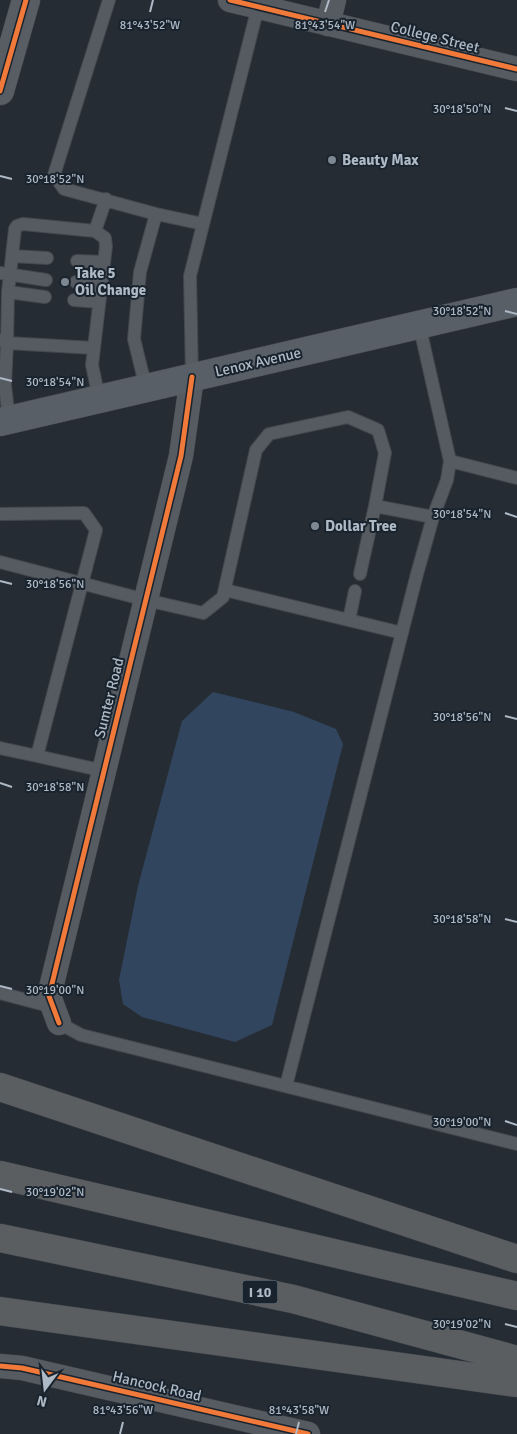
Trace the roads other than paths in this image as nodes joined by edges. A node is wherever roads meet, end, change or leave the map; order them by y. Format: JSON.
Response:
{"nodes":[{"id":1,"x":26,"y":0,"type":"edge"},
{"id":2,"x":109,"y":0,"type":"edge"},
{"id":3,"x":230,"y":0,"type":"edge"},
{"id":4,"x":334,"y":0,"type":"edge"},
{"id":5,"x":258,"y":7,"type":"junction"},
{"id":6,"x":328,"y":24,"type":"junction"},
{"id":7,"x":517,"y":70,"type":"edge"},
{"id":8,"x":0,"y":91,"type":"edge"},
{"id":9,"x":106,"y":199,"type":"junction"},
{"id":10,"x":156,"y":214,"type":"junction"},
{"id":11,"x":202,"y":224,"type":"junction"},
{"id":12,"x":95,"y":231,"type":"junction"},
{"id":13,"x":12,"y":256,"type":"junction"},
{"id":14,"x":47,"y":258,"type":"dead end"},
{"id":15,"x":77,"y":261,"type":"dead end"},
{"id":16,"x":104,"y":262,"type":"junction"},
{"id":17,"x":5,"y":274,"type":"edge"},
{"id":18,"x":46,"y":280,"type":"dead end"},
{"id":19,"x":76,"y":282,"type":"dead end"},
{"id":20,"x":101,"y":284,"type":"junction"},
{"id":21,"x":8,"y":292,"type":"junction"},
{"id":22,"x":45,"y":297,"type":"dead end"},
{"id":23,"x":74,"y":300,"type":"dead end"},
{"id":24,"x":99,"y":302,"type":"junction"},
{"id":25,"x":517,"y":302,"type":"edge"},
{"id":26,"x":419,"y":324,"type":"junction"},
{"id":27,"x":4,"y":342,"type":"edge"},
{"id":28,"x":94,"y":348,"type":"junction"},
{"id":29,"x":192,"y":377,"type":"junction"},
{"id":30,"x":146,"y":388,"type":"junction"},
{"id":31,"x":99,"y":398,"type":"junction"},
{"id":32,"x":4,"y":421,"type":"edge"},
{"id":33,"x":450,"y":461,"type":"junction"},
{"id":34,"x":517,"y":478,"type":"edge"},
{"id":35,"x":375,"y":506,"type":"junction"},
{"id":36,"x":0,"y":514,"type":"edge"},
{"id":37,"x":432,"y":518,"type":"junction"},
{"id":38,"x":0,"y":562,"type":"edge"},
{"id":39,"x":360,"y":574,"type":"dead end"},
{"id":40,"x":83,"y":584,"type":"junction"},
{"id":41,"x":225,"y":590,"type":"junction"},
{"id":42,"x":355,"y":591,"type":"dead end"},
{"id":43,"x":146,"y":600,"type":"junction"},
{"id":44,"x":349,"y":620,"type":"junction"},
{"id":45,"x":402,"y":633,"type":"junction"},
{"id":46,"x":0,"y":748,"type":"edge"},
{"id":47,"x":37,"y":756,"type":"junction"},
{"id":48,"x":104,"y":771,"type":"junction"},
{"id":49,"x":0,"y":992,"type":"edge"},
{"id":50,"x":56,"y":1015,"type":"junction"},
{"id":51,"x":286,"y":1086,"type":"junction"},
{"id":52,"x":0,"y":1087,"type":"edge"},
{"id":53,"x":517,"y":1144,"type":"edge"},
{"id":54,"x":0,"y":1175,"type":"edge"},
{"id":55,"x":0,"y":1238,"type":"edge"},
{"id":56,"x":517,"y":1259,"type":"edge"},
{"id":57,"x":517,"y":1296,"type":"edge"},
{"id":58,"x":0,"y":1311,"type":"edge"},
{"id":59,"x":517,"y":1360,"type":"edge"},
{"id":60,"x":0,"y":1366,"type":"edge"},
{"id":61,"x":517,"y":1383,"type":"edge"},
{"id":62,"x":308,"y":1434,"type":"edge"}],
"edges":[{"from":1,"to":8,"type":"main road"},
{"from":2,"to":9,"type":"lane"},
{"from":3,"to":5,"type":"street","name":"College Street"},
{"from":4,"to":6,"type":"street"},
{"from":5,"to":6,"type":"street","name":"College Street"},
{"from":5,"to":11,"type":"lane"},
{"from":6,"to":7,"type":"street","name":"College Street"},
{"from":9,"to":10,"type":"lane"},
{"from":9,"to":12,"type":"lane"},
{"from":10,"to":11,"type":"lane"},
{"from":10,"to":30,"type":"lane"},
{"from":11,"to":29,"type":"lane"},
{"from":12,"to":13,"type":"lane"},
{"from":12,"to":16,"type":"lane"},
{"from":13,"to":14,"type":"lane"},
{"from":13,"to":17,"type":"lane"},
{"from":15,"to":16,"type":"lane"},
{"from":16,"to":20,"type":"lane"},
{"from":17,"to":18,"type":"lane"},
{"from":17,"to":21,"type":"lane"},
{"from":19,"to":20,"type":"lane"},
{"from":20,"to":24,"type":"lane"},
{"from":21,"to":22,"type":"lane"},
{"from":21,"to":27,"type":"lane"},
{"from":23,"to":24,"type":"lane"},
{"from":24,"to":28,"type":"lane"},
{"from":25,"to":26,"type":"main road","name":"Lenox Avenue"},
{"from":26,"to":29,"type":"main road","name":"Lenox Avenue"},
{"from":26,"to":33,"type":"lane"},
{"from":27,"to":28,"type":"lane"},
{"from":27,"to":32,"type":"lane"},
{"from":28,"to":31,"type":"lane"},
{"from":29,"to":30,"type":"main road","name":"Lenox Avenue"},
{"from":29,"to":43,"type":"street","name":"Sumter Road"},
{"from":30,"to":31,"type":"main road","name":"Lenox Avenue"},
{"from":31,"to":32,"type":"main road","name":"Lenox Avenue"},
{"from":33,"to":34,"type":"lane"},
{"from":33,"to":37,"type":"lane"},
{"from":35,"to":37,"type":"lane"},
{"from":35,"to":39,"type":"lane"},
{"from":35,"to":41,"type":"lane"},
{"from":36,"to":40,"type":"lane"},
{"from":37,"to":45,"type":"lane"},
{"from":38,"to":40,"type":"lane"},
{"from":40,"to":43,"type":"lane"},
{"from":40,"to":47,"type":"lane"},
{"from":41,"to":43,"type":"lane"},
{"from":41,"to":44,"type":"lane"},
{"from":42,"to":44,"type":"lane"},
{"from":43,"to":48,"type":"street","name":"Sumter Road"},
{"from":44,"to":45,"type":"lane"},
{"from":45,"to":51,"type":"lane"},
{"from":46,"to":47,"type":"lane"},
{"from":47,"to":48,"type":"lane"},
{"from":48,"to":50,"type":"street","name":"Sumter Road"},
{"from":49,"to":50,"type":"lane"},
{"from":50,"to":51,"type":"lane"},
{"from":51,"to":53,"type":"lane"},
{"from":52,"to":56,"type":"highway"},
{"from":54,"to":57,"type":"highway"},
{"from":55,"to":59,"type":"highway","number":"I 10"},
{"from":58,"to":61,"type":"highway"},
{"from":60,"to":62,"type":"street","name":"Hancock Road"}]}
